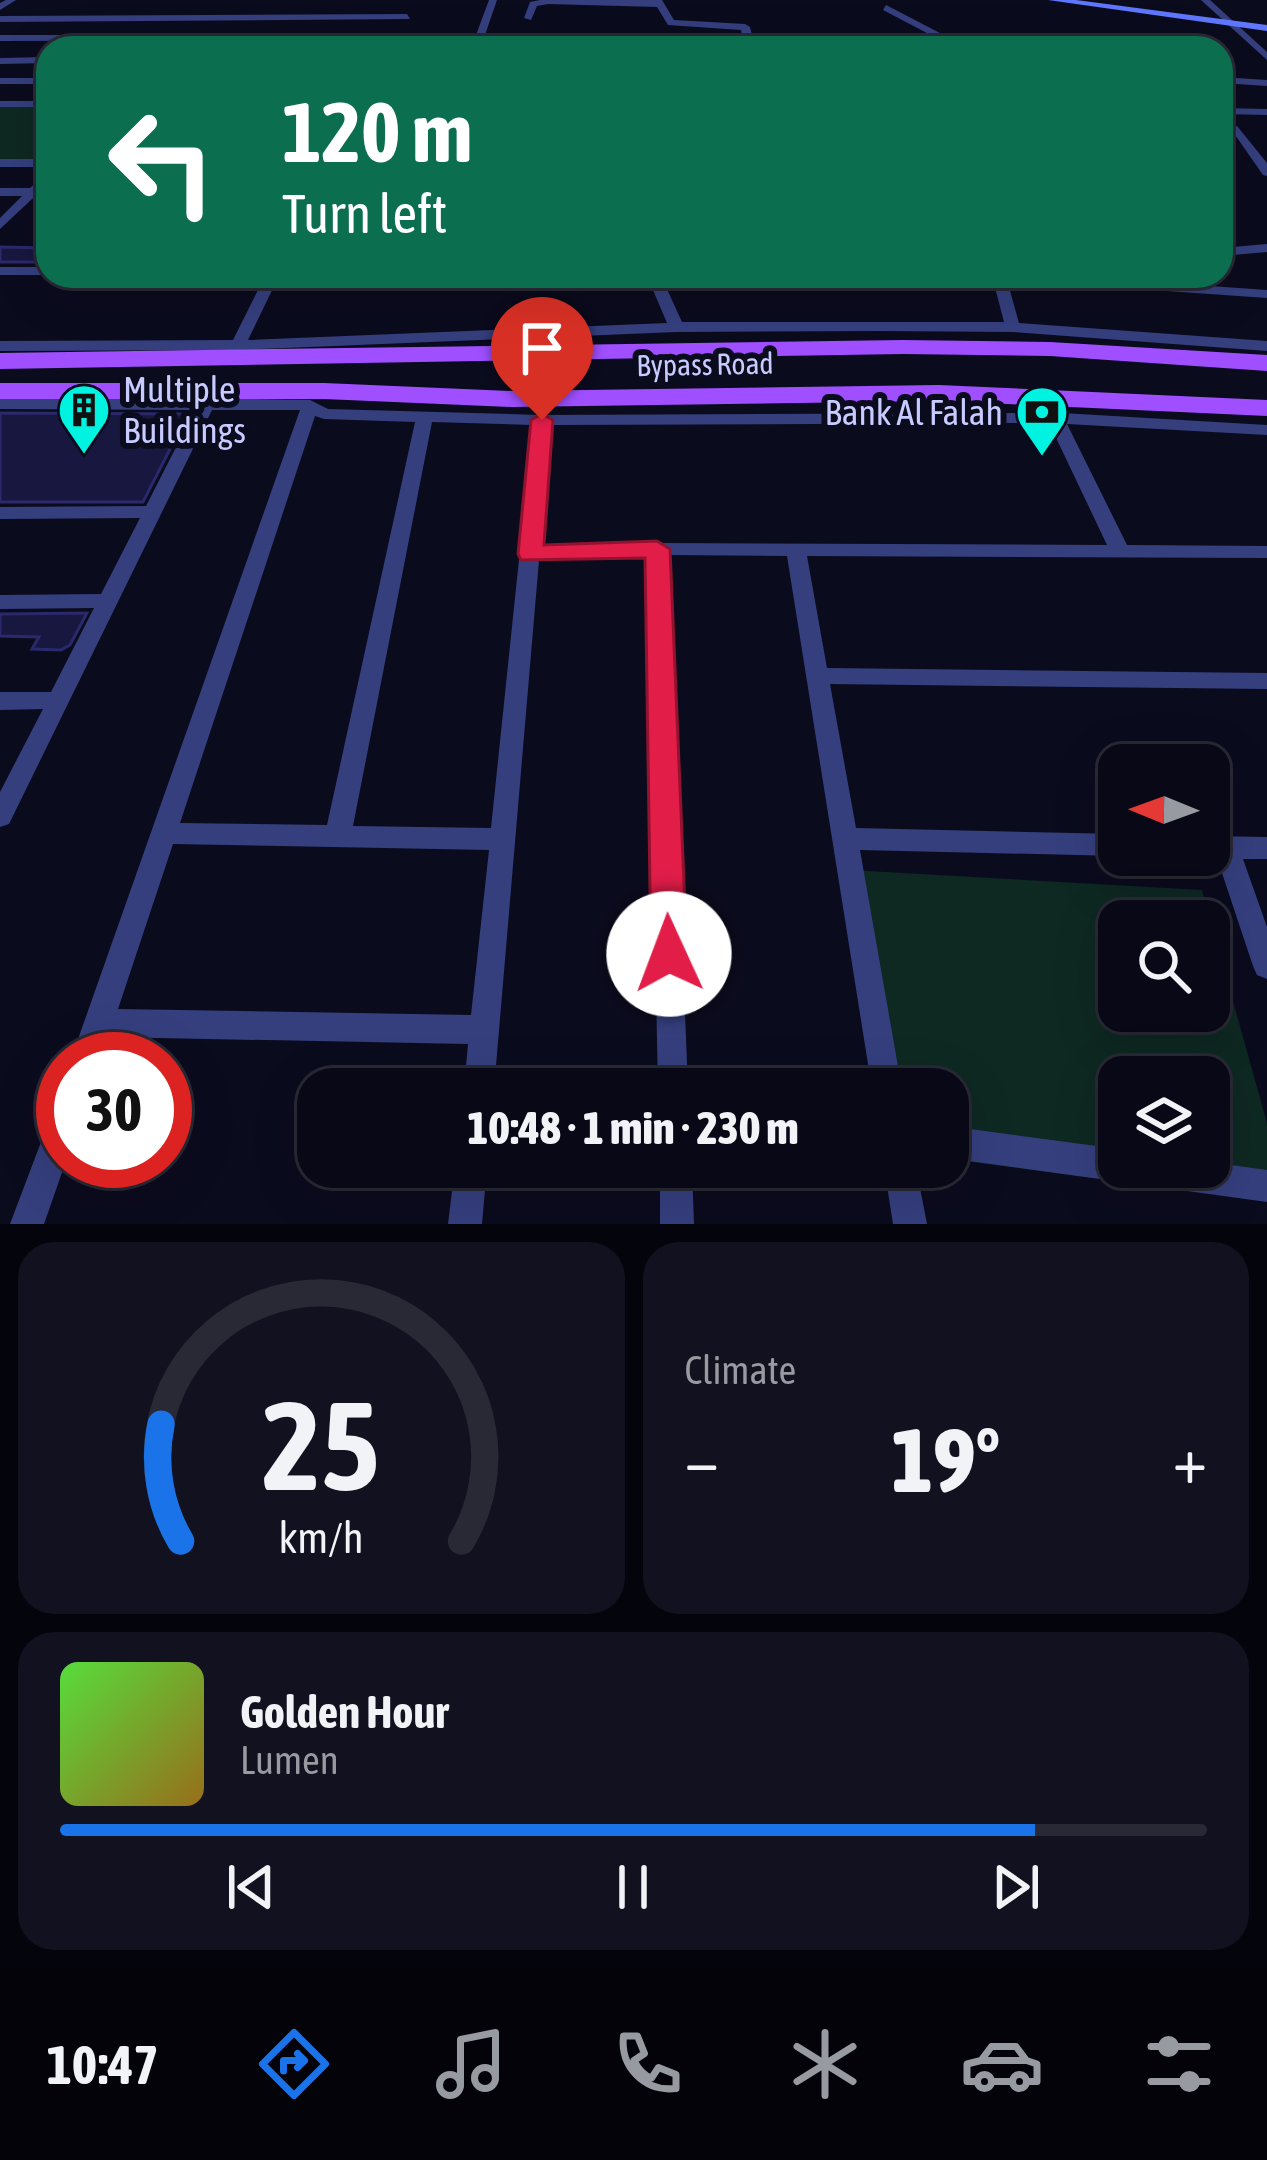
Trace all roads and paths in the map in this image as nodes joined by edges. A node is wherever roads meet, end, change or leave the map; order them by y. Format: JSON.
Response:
{"nodes":[{"id":1,"x":12,"y":0,"type":"edge"},
{"id":2,"x":163,"y":0,"type":"edge"},
{"id":3,"x":216,"y":0,"type":"edge"},
{"id":4,"x":265,"y":0,"type":"edge"},
{"id":5,"x":316,"y":0,"type":"edge"},
{"id":6,"x":368,"y":0,"type":"edge"},
{"id":7,"x":419,"y":0,"type":"edge"},
{"id":8,"x":493,"y":0,"type":"edge"},
{"id":9,"x":1053,"y":0,"type":"edge"},
{"id":10,"x":1118,"y":0,"type":"edge"},
{"id":11,"x":1205,"y":0,"type":"edge"},
{"id":12,"x":553,"y":2,"type":"edge"},
{"id":13,"x":659,"y":2,"type":"edge"},
{"id":14,"x":1077,"y":2,"type":"edge"},
{"id":15,"x":885,"y":4,"type":"edge"},
{"id":16,"x":0,"y":7,"type":"edge"},
{"id":17,"x":99,"y":9,"type":"dead end"},
{"id":18,"x":49,"y":10,"type":"dead end"},
{"id":19,"x":1128,"y":10,"type":"junction"},
{"id":20,"x":300,"y":17,"type":"junction"},
{"id":21,"x":354,"y":17,"type":"junction"},
{"id":22,"x":407,"y":17,"type":"junction"},
{"id":23,"x":195,"y":18,"type":"junction"},
{"id":24,"x":246,"y":18,"type":"junction"},
{"id":25,"x":34,"y":19,"type":"junction"},
{"id":26,"x":86,"y":19,"type":"junction"},
{"id":27,"x":139,"y":19,"type":"junction"},
{"id":28,"x":528,"y":19,"type":"dead end"},
{"id":29,"x":0,"y":20,"type":"edge"},
{"id":30,"x":1236,"y":24,"type":"junction"},
{"id":31,"x":626,"y":26,"type":"dead end"},
{"id":32,"x":669,"y":26,"type":"dead end"},
{"id":33,"x":1267,"y":28,"type":"edge"},
{"id":34,"x":174,"y":36,"type":"edge"},
{"id":35,"x":397,"y":36,"type":"edge"},
{"id":36,"x":480,"y":36,"type":"edge"},
{"id":37,"x":623,"y":36,"type":"edge"},
{"id":38,"x":667,"y":36,"type":"edge"},
{"id":39,"x":747,"y":36,"type":"edge"},
{"id":40,"x":894,"y":36,"type":"edge"},
{"id":41,"x":942,"y":36,"type":"edge"},
{"id":42,"x":0,"y":38,"type":"edge"},
{"id":43,"x":36,"y":38,"type":"edge"},
{"id":44,"x":1267,"y":57,"type":"edge"},
{"id":45,"x":36,"y":60,"type":"edge"},
{"id":46,"x":0,"y":61,"type":"edge"},
{"id":47,"x":0,"y":81,"type":"edge"},
{"id":48,"x":36,"y":81,"type":"edge"},
{"id":49,"x":1233,"y":81,"type":"edge"},
{"id":50,"x":1267,"y":83,"type":"edge"},
{"id":51,"x":0,"y":104,"type":"edge"},
{"id":52,"x":36,"y":104,"type":"edge"},
{"id":53,"x":1233,"y":111,"type":"edge"},
{"id":54,"x":1267,"y":112,"type":"edge"},
{"id":55,"x":1237,"y":129,"type":"dead end"},
{"id":56,"x":0,"y":163,"type":"edge"},
{"id":57,"x":36,"y":163,"type":"edge"},
{"id":58,"x":1267,"y":172,"type":"edge"},
{"id":59,"x":36,"y":189,"type":"edge"},
{"id":60,"x":0,"y":192,"type":"edge"},
{"id":61,"x":32,"y":193,"type":"junction"},
{"id":62,"x":0,"y":225,"type":"edge"},
{"id":63,"x":1267,"y":248,"type":"edge"},
{"id":64,"x":1233,"y":251,"type":"edge"},
{"id":65,"x":36,"y":270,"type":"edge"},
{"id":66,"x":0,"y":272,"type":"edge"},
{"id":67,"x":266,"y":288,"type":"edge"},
{"id":68,"x":659,"y":288,"type":"edge"},
{"id":69,"x":1005,"y":288,"type":"edge"},
{"id":70,"x":1226,"y":288,"type":"edge"},
{"id":71,"x":1267,"y":294,"type":"edge"},
{"id":72,"x":676,"y":327,"type":"junction"},
{"id":73,"x":1013,"y":327,"type":"junction"},
{"id":74,"x":238,"y":344,"type":"junction"},
{"id":75,"x":0,"y":346,"type":"edge"},
{"id":76,"x":1267,"y":346,"type":"edge"},
{"id":77,"x":0,"y":361,"type":"edge"},
{"id":78,"x":1267,"y":363,"type":"edge"},
{"id":79,"x":0,"y":391,"type":"edge"},
{"id":80,"x":207,"y":403,"type":"junction"},
{"id":81,"x":0,"y":404,"type":"edge"},
{"id":82,"x":310,"y":405,"type":"junction"},
{"id":83,"x":1050,"y":407,"type":"junction"},
{"id":84,"x":1267,"y":407,"type":"edge"},
{"id":85,"x":424,"y":418,"type":"junction"},
{"id":86,"x":542,"y":420,"type":"junction"},
{"id":87,"x":1267,"y":430,"type":"edge"},
{"id":88,"x":149,"y":512,"type":"junction"},
{"id":89,"x":0,"y":513,"type":"edge"},
{"id":90,"x":657,"y":549,"type":"junction"},
{"id":91,"x":1119,"y":549,"type":"junction"},
{"id":92,"x":796,"y":550,"type":"junction"},
{"id":93,"x":1267,"y":552,"type":"edge"},
{"id":94,"x":530,"y":554,"type":"junction"},
{"id":95,"x":106,"y":601,"type":"junction"},
{"id":96,"x":0,"y":602,"type":"edge"},
{"id":97,"x":817,"y":676,"type":"junction"},
{"id":98,"x":1267,"y":681,"type":"edge"},
{"id":99,"x":57,"y":700,"type":"junction"},
{"id":100,"x":0,"y":701,"type":"edge"},
{"id":101,"x":0,"y":817,"type":"edge"},
{"id":102,"x":160,"y":833,"type":"junction"},
{"id":103,"x":338,"y":836,"type":"junction"},
{"id":104,"x":500,"y":838,"type":"junction"},
{"id":105,"x":845,"y":839,"type":"junction"},
{"id":106,"x":1098,"y":845,"type":"edge"},
{"id":107,"x":1230,"y":848,"type":"edge"},
{"id":108,"x":1267,"y":848,"type":"edge"},
{"id":109,"x":1230,"y":876,"type":"edge"},
{"id":110,"x":1267,"y":966,"type":"edge"},
{"id":111,"x":99,"y":1024,"type":"junction"},
{"id":112,"x":485,"y":1030,"type":"junction"},
{"id":113,"x":96,"y":1032,"type":"edge"},
{"id":114,"x":481,"y":1068,"type":"edge"},
{"id":115,"x":672,"y":1068,"type":"edge"},
{"id":116,"x":883,"y":1068,"type":"edge"},
{"id":117,"x":969,"y":1145,"type":"edge"},
{"id":118,"x":1098,"y":1162,"type":"edge"},
{"id":119,"x":1230,"y":1181,"type":"edge"},
{"id":120,"x":1267,"y":1186,"type":"edge"},
{"id":121,"x":40,"y":1188,"type":"edge"},
{"id":122,"x":469,"y":1188,"type":"edge"},
{"id":123,"x":676,"y":1188,"type":"edge"},
{"id":124,"x":904,"y":1188,"type":"edge"},
{"id":125,"x":27,"y":1224,"type":"edge"},
{"id":126,"x":465,"y":1224,"type":"edge"},
{"id":127,"x":677,"y":1224,"type":"edge"},
{"id":128,"x":910,"y":1224,"type":"edge"}],
"edges":[{"from":1,"to":16,"type":"street"},
{"from":2,"to":27,"type":"street"},
{"from":3,"to":23,"type":"street"},
{"from":4,"to":24,"type":"street"},
{"from":5,"to":20,"type":"street"},
{"from":6,"to":21,"type":"street"},
{"from":7,"to":22,"type":"street"},
{"from":8,"to":36,"type":"street"},
{"from":9,"to":14,"type":"main road"},
{"from":10,"to":19,"type":"street"},
{"from":11,"to":30,"type":"street"},
{"from":12,"to":13,"type":"street"},
{"from":12,"to":28,"type":"street"},
{"from":13,"to":39,"type":"street"},
{"from":14,"to":19,"type":"main road"},
{"from":15,"to":40,"type":"street"},
{"from":15,"to":41,"type":"street"},
{"from":17,"to":26,"type":"street"},
{"from":18,"to":25,"type":"street"},
{"from":19,"to":30,"type":"main road"},
{"from":20,"to":21,"type":"street"},
{"from":20,"to":24,"type":"street"},
{"from":21,"to":22,"type":"street"},
{"from":22,"to":35,"type":"street"},
{"from":23,"to":24,"type":"street"},
{"from":23,"to":27,"type":"street"},
{"from":23,"to":34,"type":"street"},
{"from":25,"to":26,"type":"street"},
{"from":25,"to":29,"type":"street"},
{"from":26,"to":27,"type":"street"},
{"from":30,"to":33,"type":"main road"},
{"from":30,"to":44,"type":"street"},
{"from":31,"to":37,"type":"street"},
{"from":32,"to":38,"type":"street"},
{"from":42,"to":43,"type":"street"},
{"from":45,"to":46,"type":"street"},
{"from":47,"to":48,"type":"street"},
{"from":49,"to":50,"type":"street"},
{"from":51,"to":52,"type":"street"},
{"from":53,"to":54,"type":"street"},
{"from":55,"to":58,"type":"street"},
{"from":56,"to":57,"type":"street"},
{"from":59,"to":61,"type":"street"},
{"from":60,"to":61,"type":"street"},
{"from":61,"to":62,"type":"street"},
{"from":63,"to":64,"type":"street"},
{"from":65,"to":66,"type":"street"},
{"from":67,"to":74,"type":"street"},
{"from":68,"to":72,"type":"street"},
{"from":69,"to":73,"type":"street"},
{"from":70,"to":71,"type":"street"},
{"from":72,"to":73,"type":"street"},
{"from":72,"to":74,"type":"street"},
{"from":73,"to":76,"type":"street"},
{"from":74,"to":75,"type":"street"},
{"from":77,"to":78,"type":"main road"},
{"from":79,"to":83,"type":"main road","name":"Bypass Road"},
{"from":80,"to":81,"type":"street"},
{"from":80,"to":82,"type":"street"},
{"from":80,"to":88,"type":"street"},
{"from":82,"to":85,"type":"street"},
{"from":82,"to":102,"type":"street"},
{"from":83,"to":84,"type":"main road","name":"Bypass Road"},
{"from":83,"to":86,"type":"street"},
{"from":83,"to":87,"type":"street"},
{"from":83,"to":91,"type":"street"},
{"from":85,"to":86,"type":"street"},
{"from":85,"to":103,"type":"street"},
{"from":86,"to":94,"type":"street"},
{"from":88,"to":89,"type":"street"},
{"from":88,"to":95,"type":"street"},
{"from":90,"to":92,"type":"street"},
{"from":90,"to":94,"type":"street"},
{"from":90,"to":115,"type":"street"},
{"from":91,"to":92,"type":"street"},
{"from":91,"to":93,"type":"street"},
{"from":92,"to":97,"type":"street"},
{"from":94,"to":104,"type":"street"},
{"from":95,"to":96,"type":"street"},
{"from":95,"to":99,"type":"street"},
{"from":97,"to":98,"type":"street"},
{"from":97,"to":105,"type":"street"},
{"from":99,"to":100,"type":"street"},
{"from":99,"to":101,"type":"street"},
{"from":102,"to":103,"type":"street"},
{"from":102,"to":111,"type":"street"},
{"from":103,"to":104,"type":"street"},
{"from":104,"to":112,"type":"street"},
{"from":105,"to":106,"type":"street"},
{"from":105,"to":116,"type":"street"},
{"from":107,"to":108,"type":"street"},
{"from":109,"to":110,"type":"street"},
{"from":111,"to":112,"type":"street"},
{"from":111,"to":113,"type":"street"},
{"from":112,"to":114,"type":"street"},
{"from":117,"to":118,"type":"street"},
{"from":119,"to":120,"type":"street"},
{"from":121,"to":125,"type":"street"},
{"from":122,"to":126,"type":"street"},
{"from":123,"to":127,"type":"street"},
{"from":124,"to":128,"type":"street"}]}
